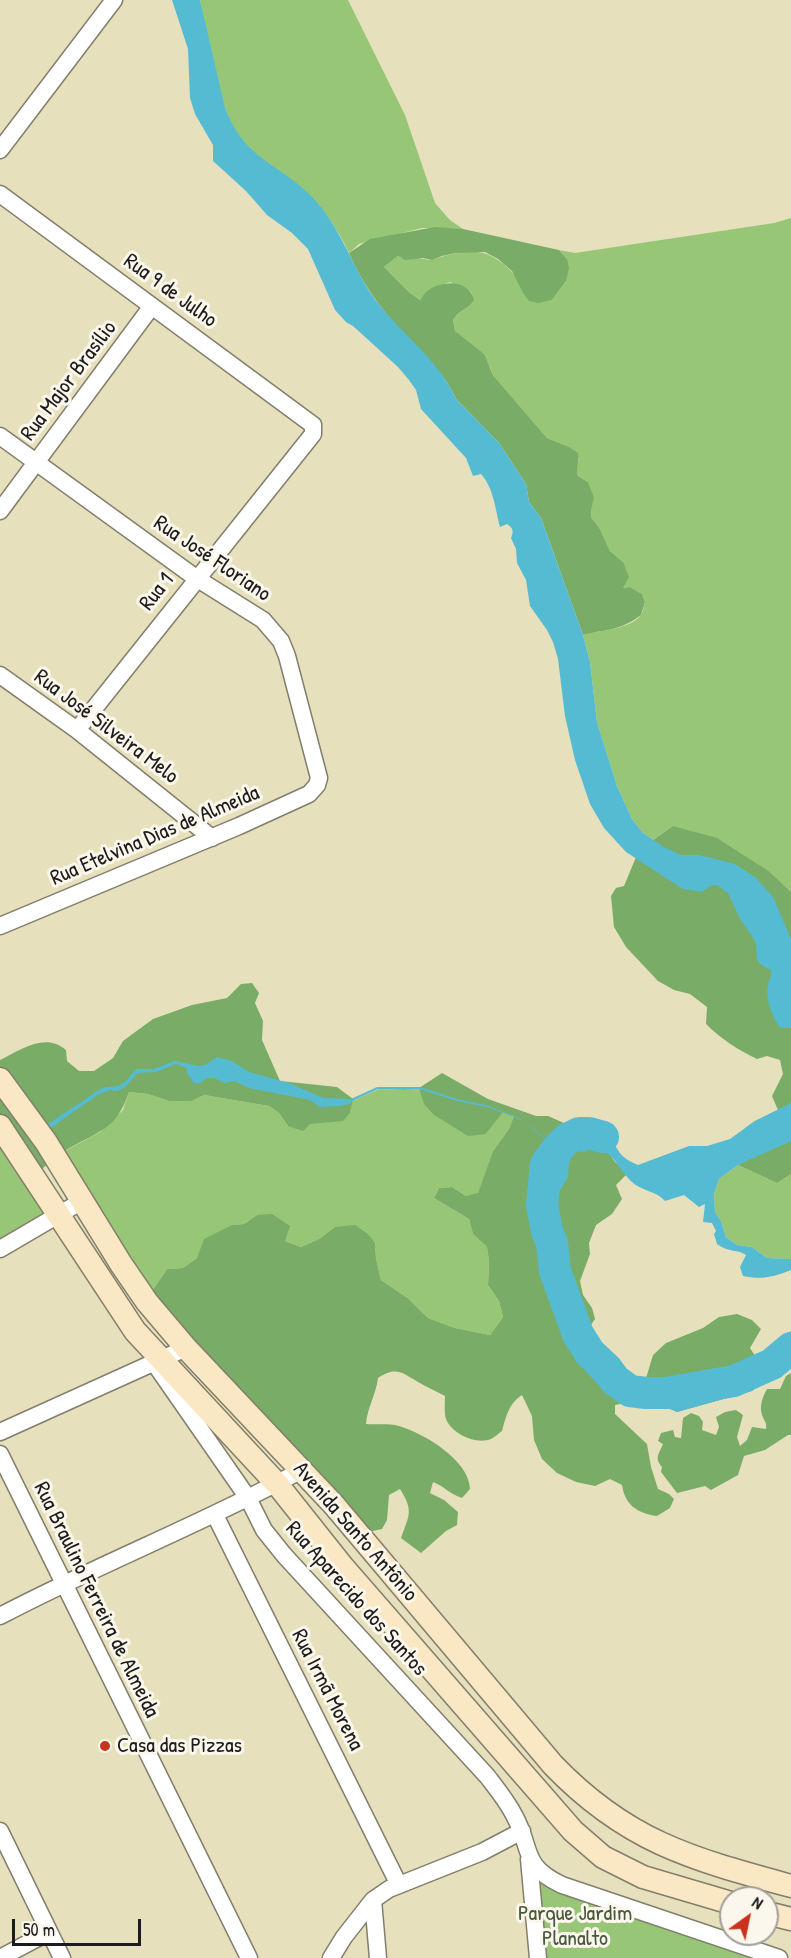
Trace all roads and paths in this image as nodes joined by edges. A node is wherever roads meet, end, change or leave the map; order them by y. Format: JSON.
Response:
{"nodes":[{"id":1,"x":114,"y":0,"type":"edge"},
{"id":2,"x":0,"y":150,"type":"edge"},
{"id":3,"x":0,"y":194,"type":"edge"},
{"id":4,"x":152,"y":306,"type":"junction"},
{"id":5,"x":313,"y":425,"type":"joint"},
{"id":6,"x":0,"y":436,"type":"edge"},
{"id":7,"x":37,"y":462,"type":"junction"},
{"id":8,"x":0,"y":511,"type":"edge"},
{"id":9,"x":196,"y":578,"type":"junction"},
{"id":10,"x":0,"y":675,"type":"edge"},
{"id":11,"x":77,"y":730,"type":"junction"},
{"id":12,"x":320,"y":778,"type":"joint"},
{"id":13,"x":212,"y":838,"type":"junction"},
{"id":14,"x":0,"y":926,"type":"edge"},
{"id":15,"x":0,"y":1079,"type":"edge"},
{"id":16,"x":0,"y":1126,"type":"edge"},
{"id":17,"x":82,"y":1201,"type":"junction"},
{"id":18,"x":58,"y":1216,"type":"junction"},
{"id":19,"x":0,"y":1249,"type":"edge"},
{"id":20,"x":186,"y":1348,"type":"junction"},
{"id":21,"x":158,"y":1362,"type":"junction"},
{"id":22,"x":0,"y":1432,"type":"edge"},
{"id":23,"x":0,"y":1454,"type":"edge"},
{"id":24,"x":302,"y":1470,"type":"junction"},
{"id":25,"x":277,"y":1484,"type":"junction"},
{"id":26,"x":248,"y":1498,"type":"junction"},
{"id":27,"x":215,"y":1515,"type":"junction"},
{"id":28,"x":62,"y":1583,"type":"junction"},
{"id":29,"x":0,"y":1616,"type":"edge"},
{"id":30,"x":0,"y":1831,"type":"edge"},
{"id":31,"x":522,"y":1831,"type":"junction"},
{"id":32,"x":529,"y":1858,"type":"junction"},
{"id":33,"x":399,"y":1885,"type":"junction"},
{"id":34,"x":791,"y":1886,"type":"edge"},
{"id":35,"x":372,"y":1899,"type":"junction"},
{"id":36,"x":719,"y":1899,"type":"edge"},
{"id":37,"x":49,"y":1932,"type":"junction"},
{"id":38,"x":0,"y":1958,"type":"edge"},
{"id":39,"x":62,"y":1958,"type":"edge"},
{"id":40,"x":249,"y":1958,"type":"edge"},
{"id":41,"x":331,"y":1958,"type":"edge"},
{"id":42,"x":378,"y":1958,"type":"edge"},
{"id":43,"x":538,"y":1958,"type":"edge"},
{"id":44,"x":779,"y":1958,"type":"edge"}],
"edges":[{"from":1,"to":2,"type":"street"},
{"from":3,"to":4,"type":"street","name":"Rua 9 de Julho"},
{"from":4,"to":5,"type":"street","name":"Rua 9 de Julho"},
{"from":4,"to":7,"type":"street","name":"Rua Major Brasílio"},
{"from":5,"to":9,"type":"street","name":"Rua 1"},
{"from":6,"to":7,"type":"street","name":"Rua José Floriano"},
{"from":7,"to":8,"type":"street","name":"Rua Major Brasílio"},
{"from":7,"to":9,"type":"street","name":"Rua José Floriano"},
{"from":9,"to":11,"type":"street","name":"Rua 1"},
{"from":9,"to":12,"type":"street","name":"Rua José Floriano"},
{"from":10,"to":11,"type":"street","name":"Rua José Silveira Melo"},
{"from":11,"to":13,"type":"street","name":"Rua José Silveira Melo"},
{"from":12,"to":13,"type":"street","name":"Rua Etelvina Dias de Almeida"},
{"from":13,"to":14,"type":"street","name":"Rua Etelvina Dias de Almeida"},
{"from":15,"to":17,"type":"street","name":"Avenida Santo Antônio"},
{"from":16,"to":18,"type":"street","name":"Avenida Santo Antônio"},
{"from":17,"to":18,"type":"street"},
{"from":17,"to":20,"type":"street","name":"Avenida Santo Antônio"},
{"from":18,"to":19,"type":"street"},
{"from":18,"to":21,"type":"street","name":"Avenida Santo Antônio"},
{"from":20,"to":21,"type":"street"},
{"from":20,"to":24,"type":"street","name":"Avenida Santo Antônio"},
{"from":21,"to":22,"type":"street"},
{"from":21,"to":25,"type":"street","name":"Avenida Santo Antônio"},
{"from":21,"to":26,"type":"street","name":"Rua Aparecido dos Santos"},
{"from":23,"to":28,"type":"street","name":"Rua Braulino Ferreira de Almeida"},
{"from":24,"to":25,"type":"street"},
{"from":24,"to":34,"type":"street","name":"Avenida Santo Antônio"},
{"from":25,"to":26,"type":"street"},
{"from":25,"to":36,"type":"street","name":"Avenida Santo Antônio"},
{"from":26,"to":27,"type":"street"},
{"from":26,"to":31,"type":"street","name":"Rua Aparecido dos Santos"},
{"from":27,"to":28,"type":"street"},
{"from":27,"to":33,"type":"street","name":"Rua Irmã Morena"},
{"from":28,"to":29,"type":"street"},
{"from":28,"to":40,"type":"street","name":"Rua Braulino Ferreira de Almeida"},
{"from":30,"to":37,"type":"street"},
{"from":31,"to":32,"type":"street","name":"Rua Aparecido dos Santos"},
{"from":31,"to":33,"type":"street"},
{"from":32,"to":43,"type":"street","name":"Rua Aparecido dos Santos"},
{"from":32,"to":44,"type":"street"},
{"from":33,"to":35,"type":"street"},
{"from":35,"to":41,"type":"street"},
{"from":35,"to":42,"type":"street"},
{"from":37,"to":38,"type":"street"},
{"from":37,"to":39,"type":"street"}]}
